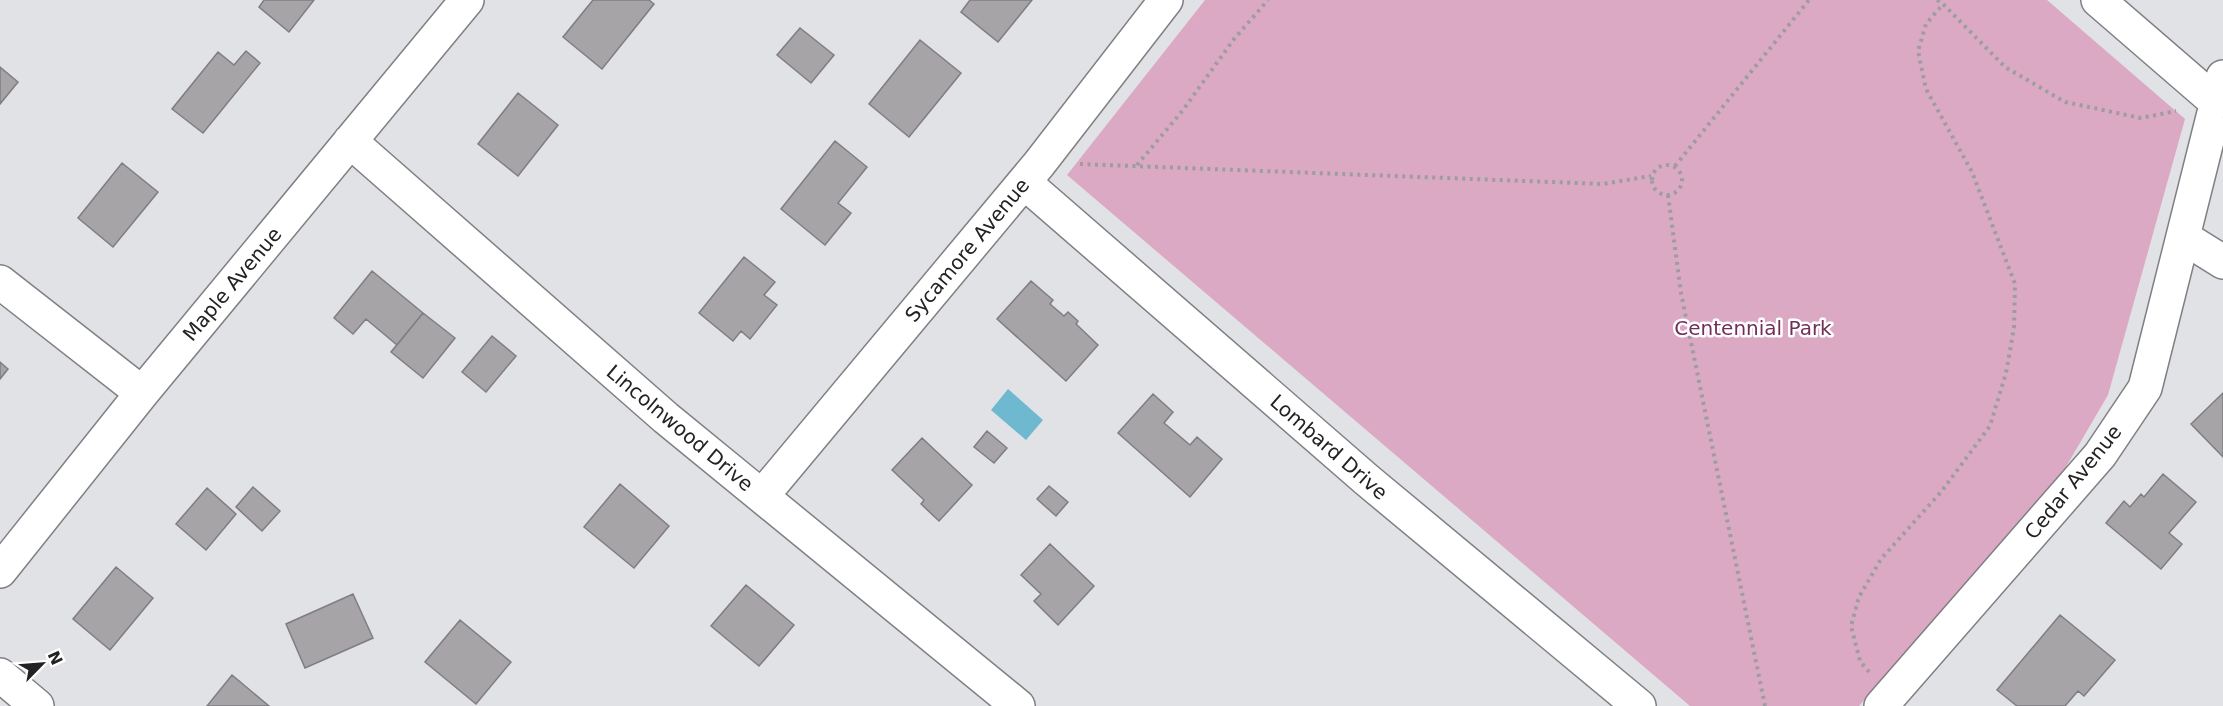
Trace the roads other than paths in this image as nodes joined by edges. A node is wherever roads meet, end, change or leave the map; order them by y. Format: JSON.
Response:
{"nodes":[{"id":1,"x":467,"y":0,"type":"edge"},
{"id":2,"x":1166,"y":0,"type":"edge"},
{"id":3,"x":2098,"y":0,"type":"edge"},
{"id":4,"x":2219,"y":90,"type":"edge"},
{"id":5,"x":350,"y":141,"type":"junction"},
{"id":6,"x":1032,"y":173,"type":"junction"},
{"id":7,"x":2183,"y":237,"type":"junction"},
{"id":8,"x":2223,"y":262,"type":"edge"},
{"id":9,"x":0,"y":282,"type":"edge"},
{"id":10,"x":142,"y":393,"type":"junction"},
{"id":11,"x":762,"y":496,"type":"junction"},
{"id":12,"x":0,"y":571,"type":"edge"},
{"id":13,"x":0,"y":675,"type":"edge"},
{"id":14,"x":1885,"y":702,"type":"edge"},
{"id":15,"x":37,"y":706,"type":"edge"},
{"id":16,"x":1018,"y":706,"type":"edge"},
{"id":17,"x":1639,"y":706,"type":"edge"}],
"edges":[{"from":1,"to":5,"type":"street","name":"Maple Avenue"},
{"from":2,"to":6,"type":"street","name":"Sycamore Avenue"},
{"from":3,"to":4,"type":"street"},
{"from":4,"to":7,"type":"street","name":"Cedar Avenue"},
{"from":5,"to":10,"type":"street","name":"Maple Avenue"},
{"from":5,"to":11,"type":"street","name":"Lincolnwood Drive"},
{"from":6,"to":11,"type":"street","name":"Sycamore Avenue"},
{"from":6,"to":17,"type":"street","name":"Lombard Drive"},
{"from":7,"to":8,"type":"street"},
{"from":7,"to":14,"type":"street","name":"Cedar Avenue"},
{"from":9,"to":10,"type":"street"},
{"from":10,"to":12,"type":"street","name":"Maple Avenue"},
{"from":11,"to":16,"type":"street","name":"Lincolnwood Drive"},
{"from":13,"to":15,"type":"street"}]}
